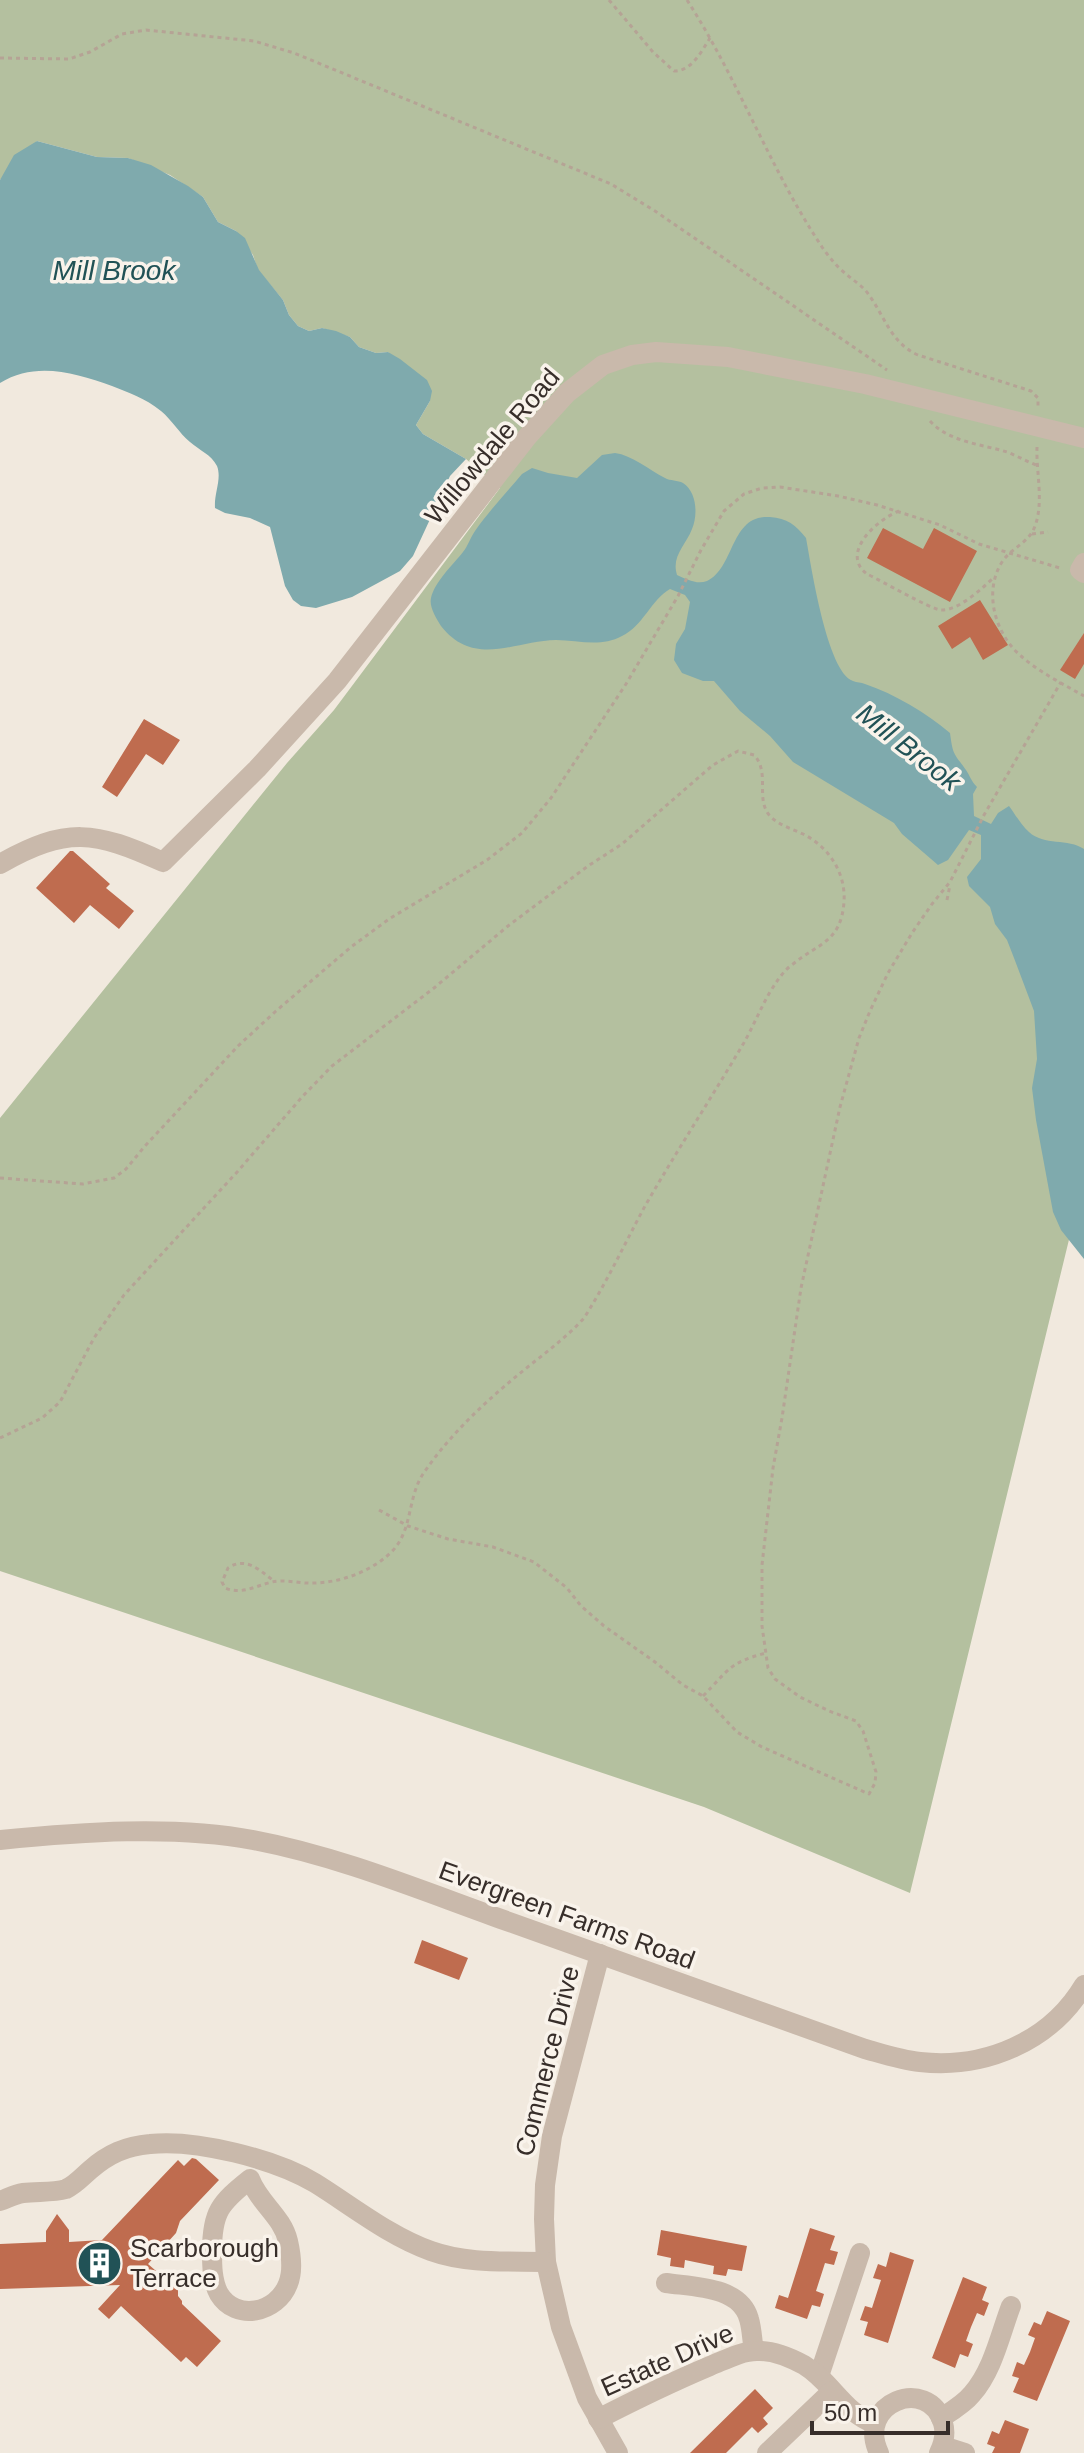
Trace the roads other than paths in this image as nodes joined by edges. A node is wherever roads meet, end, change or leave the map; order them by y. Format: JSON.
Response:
{"nodes":[{"id":1,"x":1084,"y":438,"type":"edge"},
{"id":2,"x":0,"y":864,"type":"edge"},
{"id":3,"x":0,"y":1840,"type":"edge"},
{"id":4,"x":600,"y":1954,"type":"junction"},
{"id":5,"x":1084,"y":1985,"type":"edge"},
{"id":6,"x":255,"y":2158,"type":"junction"},
{"id":7,"x":250,"y":2179,"type":"junction"},
{"id":8,"x":0,"y":2201,"type":"edge"},
{"id":9,"x":860,"y":2253,"type":"dead end"},
{"id":10,"x":546,"y":2262,"type":"junction"},
{"id":11,"x":666,"y":2283,"type":"dead end"},
{"id":12,"x":1011,"y":2306,"type":"dead end"},
{"id":13,"x":754,"y":2351,"type":"junction"},
{"id":14,"x":825,"y":2384,"type":"junction"},
{"id":15,"x":941,"y":2418,"type":"junction"},
{"id":16,"x":598,"y":2419,"type":"junction"},
{"id":17,"x":875,"y":2424,"type":"junction"},
{"id":18,"x":941,"y":2449,"type":"edge"},
{"id":19,"x":618,"y":2453,"type":"edge"},
{"id":20,"x":767,"y":2453,"type":"edge"},
{"id":21,"x":879,"y":2453,"type":"edge"},
{"id":22,"x":965,"y":2453,"type":"edge"}],
"edges":[{"from":1,"to":2,"type":"street","name":"Willowdale Road"},
{"from":3,"to":4,"type":"street","name":"Evergreen Farms Road"},
{"from":4,"to":5,"type":"street","name":"Evergreen Farms Road"},
{"from":4,"to":10,"type":"street","name":"Commerce Drive"},
{"from":6,"to":7,"type":"street"},
{"from":6,"to":8,"type":"street"},
{"from":6,"to":10,"type":"street"},
{"from":7,"to":7,"type":"street"},
{"from":9,"to":14,"type":"street"},
{"from":10,"to":16,"type":"street","name":"Commerce Drive"},
{"from":11,"to":13,"type":"street"},
{"from":12,"to":15,"type":"street"},
{"from":13,"to":14,"type":"street","name":"Estate Drive"},
{"from":13,"to":16,"type":"street","name":"Estate Drive"},
{"from":14,"to":17,"type":"street","name":"Estate Drive"},
{"from":14,"to":20,"type":"street"},
{"from":15,"to":17,"type":"street"},
{"from":15,"to":18,"type":"street"},
{"from":16,"to":19,"type":"street","name":"Commerce Drive"},
{"from":17,"to":21,"type":"street"},
{"from":18,"to":22,"type":"street"}]}
